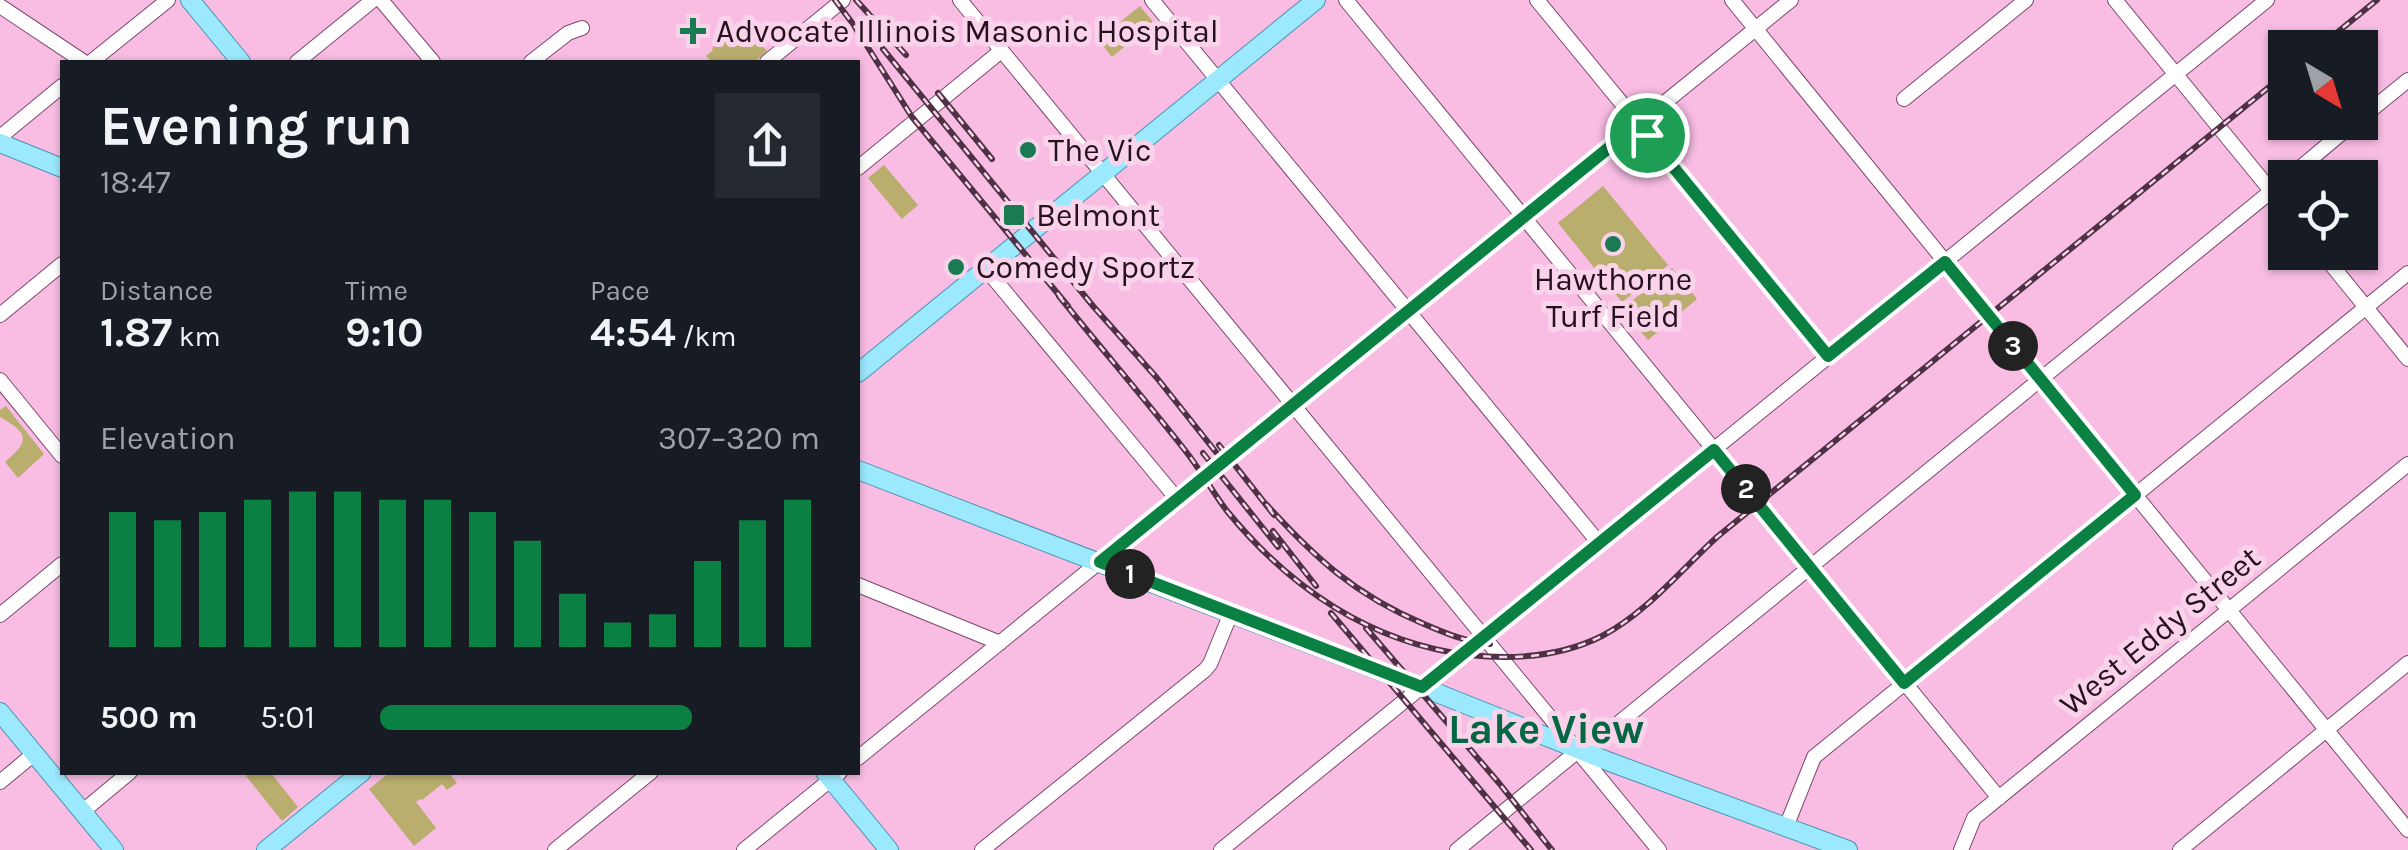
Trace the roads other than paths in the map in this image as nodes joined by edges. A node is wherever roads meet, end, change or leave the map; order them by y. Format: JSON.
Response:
{"nodes":[{"id":1,"x":168,"y":0,"type":"edge"},
{"id":2,"x":190,"y":0,"type":"edge"},
{"id":3,"x":377,"y":0,"type":"edge"},
{"id":4,"x":843,"y":0,"type":"edge"},
{"id":5,"x":960,"y":0,"type":"edge"},
{"id":6,"x":1152,"y":0,"type":"edge"},
{"id":7,"x":1316,"y":0,"type":"edge"},
{"id":8,"x":1346,"y":0,"type":"edge"},
{"id":9,"x":1537,"y":0,"type":"edge"},
{"id":10,"x":1732,"y":0,"type":"edge"},
{"id":11,"x":1791,"y":0,"type":"edge"},
{"id":12,"x":2026,"y":0,"type":"edge"},
{"id":13,"x":2116,"y":0,"type":"edge"},
{"id":14,"x":2266,"y":0,"type":"edge"},
{"id":15,"x":0,"y":6,"type":"edge"},
{"id":16,"x":582,"y":28,"type":"dead end"},
{"id":17,"x":1756,"y":29,"type":"junction"},
{"id":18,"x":1001,"y":50,"type":"junction"},
{"id":19,"x":85,"y":60,"type":"edge"},
{"id":20,"x":91,"y":60,"type":"edge"},
{"id":21,"x":240,"y":60,"type":"edge"},
{"id":22,"x":300,"y":60,"type":"edge"},
{"id":23,"x":431,"y":60,"type":"edge"},
{"id":24,"x":533,"y":60,"type":"edge"},
{"id":25,"x":769,"y":60,"type":"edge"},
{"id":26,"x":2176,"y":74,"type":"junction"},
{"id":27,"x":1218,"y":80,"type":"junction"},
{"id":28,"x":2408,"y":80,"type":"edge"},
{"id":29,"x":60,"y":88,"type":"edge"},
{"id":30,"x":1904,"y":99,"type":"dead end"},
{"id":31,"x":2378,"y":105,"type":"edge"},
{"id":32,"x":1638,"y":124,"type":"junction"},
{"id":33,"x":0,"y":140,"type":"edge"},
{"id":34,"x":2334,"y":140,"type":"edge"},
{"id":35,"x":2310,"y":160,"type":"edge"},
{"id":36,"x":860,"y":166,"type":"edge"},
{"id":37,"x":60,"y":167,"type":"edge"},
{"id":38,"x":1103,"y":174,"type":"junction"},
{"id":39,"x":2268,"y":187,"type":"edge"},
{"id":40,"x":2268,"y":193,"type":"edge"},
{"id":41,"x":1524,"y":217,"type":"junction"},
{"id":42,"x":1945,"y":262,"type":"junction"},
{"id":43,"x":60,"y":266,"type":"edge"},
{"id":44,"x":986,"y":269,"type":"junction"},
{"id":45,"x":2335,"y":270,"type":"edge"},
{"id":46,"x":2408,"y":273,"type":"edge"},
{"id":47,"x":2366,"y":308,"type":"junction"},
{"id":48,"x":1408,"y":311,"type":"junction"},
{"id":49,"x":0,"y":316,"type":"edge"},
{"id":50,"x":1828,"y":356,"type":"junction"},
{"id":51,"x":2408,"y":359,"type":"edge"},
{"id":52,"x":860,"y":372,"type":"edge"},
{"id":53,"x":2040,"y":379,"type":"junction"},
{"id":54,"x":0,"y":380,"type":"edge"},
{"id":55,"x":1292,"y":405,"type":"junction"},
{"id":56,"x":1714,"y":450,"type":"junction"},
{"id":57,"x":60,"y":454,"type":"edge"},
{"id":58,"x":2408,"y":464,"type":"edge"},
{"id":59,"x":860,"y":471,"type":"edge"},
{"id":60,"x":2135,"y":495,"type":"junction"},
{"id":61,"x":1177,"y":499,"type":"junction"},
{"id":62,"x":1599,"y":544,"type":"junction"},
{"id":63,"x":1100,"y":562,"type":"junction"},
{"id":64,"x":60,"y":566,"type":"edge"},
{"id":65,"x":1810,"y":567,"type":"junction"},
{"id":66,"x":860,"y":585,"type":"edge"},
{"id":67,"x":2229,"y":610,"type":"junction"},
{"id":68,"x":1231,"y":613,"type":"junction"},
{"id":69,"x":0,"y":615,"type":"edge"},
{"id":70,"x":1483,"y":638,"type":"junction"},
{"id":71,"x":1000,"y":643,"type":"junction"},
{"id":72,"x":2408,"y":663,"type":"edge"},
{"id":73,"x":1904,"y":683,"type":"junction"},
{"id":74,"x":1422,"y":687,"type":"junction"},
{"id":75,"x":0,"y":712,"type":"edge"},
{"id":76,"x":2326,"y":730,"type":"junction"},
{"id":77,"x":1578,"y":750,"type":"junction"},
{"id":78,"x":34,"y":754,"type":"junction"},
{"id":79,"x":860,"y":756,"type":"edge"},
{"id":80,"x":126,"y":775,"type":"edge"},
{"id":81,"x":358,"y":775,"type":"edge"},
{"id":82,"x":647,"y":775,"type":"edge"},
{"id":83,"x":832,"y":775,"type":"edge"},
{"id":84,"x":0,"y":782,"type":"edge"},
{"id":85,"x":1999,"y":798,"type":"junction"},
{"id":86,"x":82,"y":812,"type":"junction"},
{"id":87,"x":1786,"y":827,"type":"junction"},
{"id":88,"x":2408,"y":830,"type":"edge"},
{"id":89,"x":114,"y":850,"type":"edge"},
{"id":90,"x":266,"y":850,"type":"edge"},
{"id":91,"x":555,"y":850,"type":"edge"},
{"id":92,"x":744,"y":850,"type":"edge"},
{"id":93,"x":889,"y":850,"type":"edge"},
{"id":94,"x":982,"y":850,"type":"edge"},
{"id":95,"x":1221,"y":850,"type":"edge"},
{"id":96,"x":1457,"y":850,"type":"edge"},
{"id":97,"x":1659,"y":850,"type":"edge"},
{"id":98,"x":1848,"y":850,"type":"edge"},
{"id":99,"x":1961,"y":850,"type":"edge"},
{"id":100,"x":2180,"y":850,"type":"edge"}],
"edges":[{"from":1,"to":20,"type":"street"},
{"from":2,"to":21,"type":"main road"},
{"from":3,"to":22,"type":"street"},
{"from":3,"to":23,"type":"street"},
{"from":4,"to":25,"type":"street"},
{"from":5,"to":18,"type":"street"},
{"from":6,"to":27,"type":"street"},
{"from":7,"to":27,"type":"main road"},
{"from":8,"to":41,"type":"street"},
{"from":9,"to":32,"type":"street"},
{"from":10,"to":17,"type":"street"},
{"from":11,"to":17,"type":"street"},
{"from":12,"to":30,"type":"street"},
{"from":13,"to":26,"type":"street"},
{"from":14,"to":26,"type":"street"},
{"from":15,"to":19,"type":"street"},
{"from":16,"to":24,"type":"street"},
{"from":17,"to":32,"type":"street"},
{"from":17,"to":42,"type":"street"},
{"from":18,"to":36,"type":"street"},
{"from":18,"to":38,"type":"street"},
{"from":26,"to":39,"type":"street"},
{"from":26,"to":42,"type":"street"},
{"from":27,"to":38,"type":"main road"},
{"from":27,"to":48,"type":"street"},
{"from":28,"to":31,"type":"street"},
{"from":29,"to":33,"type":"street"},
{"from":32,"to":41,"type":"street"},
{"from":32,"to":50,"type":"street"},
{"from":33,"to":37,"type":"main road"},
{"from":34,"to":35,"type":"street"},
{"from":38,"to":44,"type":"main road"},
{"from":38,"to":55,"type":"street"},
{"from":40,"to":53,"type":"street"},
{"from":41,"to":48,"type":"street"},
{"from":41,"to":56,"type":"street"},
{"from":42,"to":50,"type":"street"},
{"from":42,"to":53,"type":"street"},
{"from":43,"to":49,"type":"street"},
{"from":44,"to":52,"type":"main road"},
{"from":44,"to":61,"type":"street"},
{"from":45,"to":47,"type":"street"},
{"from":46,"to":47,"type":"street"},
{"from":47,"to":51,"type":"street"},
{"from":47,"to":60,"type":"street"},
{"from":48,"to":55,"type":"street"},
{"from":48,"to":62,"type":"street"},
{"from":50,"to":56,"type":"street"},
{"from":53,"to":60,"type":"street"},
{"from":53,"to":65,"type":"street"},
{"from":54,"to":57,"type":"street"},
{"from":55,"to":61,"type":"street"},
{"from":55,"to":70,"type":"street"},
{"from":56,"to":62,"type":"street"},
{"from":56,"to":65,"type":"street"},
{"from":58,"to":67,"type":"street","name":"West Eddy Street"},
{"from":59,"to":63,"type":"main road"},
{"from":60,"to":67,"type":"street"},
{"from":60,"to":73,"type":"street"},
{"from":61,"to":63,"type":"street"},
{"from":62,"to":70,"type":"street"},
{"from":63,"to":68,"type":"main road"},
{"from":63,"to":71,"type":"street"},
{"from":64,"to":69,"type":"street"},
{"from":65,"to":73,"type":"street"},
{"from":65,"to":77,"type":"street"},
{"from":66,"to":71,"type":"street"},
{"from":67,"to":76,"type":"street"},
{"from":67,"to":85,"type":"street","name":"West Eddy Street"},
{"from":68,"to":74,"type":"main road"},
{"from":68,"to":94,"type":"street"},
{"from":70,"to":74,"type":"street"},
{"from":70,"to":77,"type":"street"},
{"from":71,"to":79,"type":"street"},
{"from":72,"to":76,"type":"street"},
{"from":73,"to":85,"type":"street"},
{"from":73,"to":87,"type":"street"},
{"from":74,"to":77,"type":"main road"},
{"from":74,"to":95,"type":"street"},
{"from":75,"to":78,"type":"main road"},
{"from":76,"to":88,"type":"street"},
{"from":76,"to":100,"type":"street"},
{"from":77,"to":87,"type":"main road"},
{"from":77,"to":96,"type":"street"},
{"from":77,"to":97,"type":"street"},
{"from":78,"to":84,"type":"street"},
{"from":78,"to":86,"type":"main road"},
{"from":80,"to":86,"type":"street"},
{"from":81,"to":90,"type":"main road"},
{"from":82,"to":91,"type":"street"},
{"from":83,"to":92,"type":"street"},
{"from":83,"to":93,"type":"main road"},
{"from":85,"to":99,"type":"street","name":"West Eddy Street"},
{"from":86,"to":89,"type":"main road"},
{"from":87,"to":98,"type":"main road"}]}
